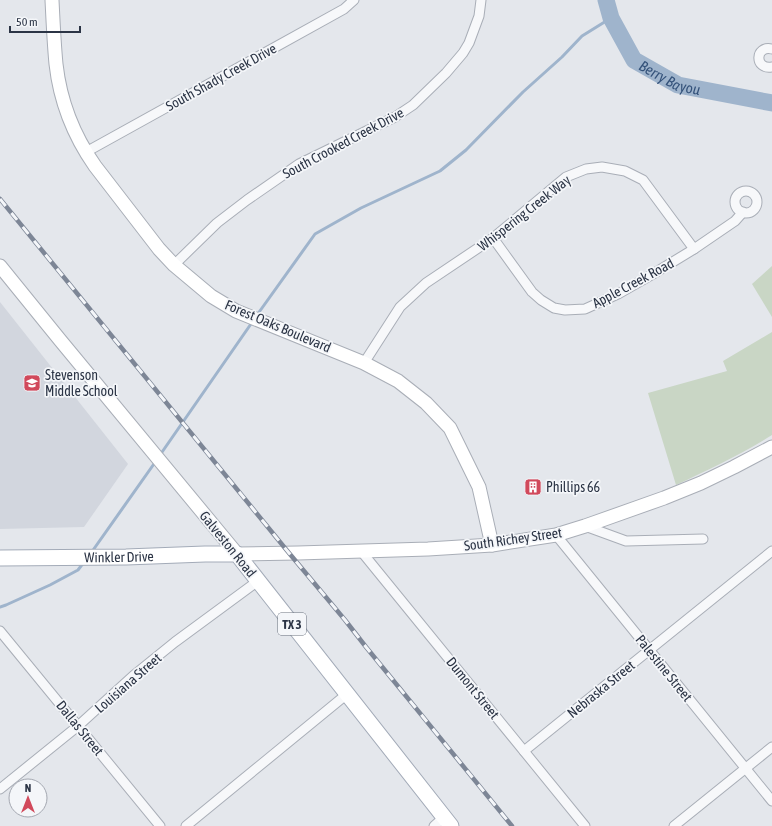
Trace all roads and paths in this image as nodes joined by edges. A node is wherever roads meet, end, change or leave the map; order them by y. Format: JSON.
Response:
{"nodes":[{"id":1,"x":52,"y":0,"type":"edge"},
{"id":2,"x":354,"y":0,"type":"edge"},
{"id":3,"x":481,"y":0,"type":"edge"},
{"id":4,"x":771,"y":47,"type":"edge"},
{"id":5,"x":772,"y":67,"type":"edge"},
{"id":6,"x":86,"y":152,"type":"junction"},
{"id":7,"x":743,"y":212,"type":"dead end"},
{"id":8,"x":493,"y":238,"type":"junction"},
{"id":9,"x":694,"y":249,"type":"junction"},
{"id":10,"x":174,"y":265,"type":"junction"},
{"id":11,"x":0,"y":266,"type":"edge"},
{"id":12,"x":364,"y":363,"type":"junction"},
{"id":13,"x":772,"y":447,"type":"edge"},
{"id":14,"x":585,"y":526,"type":"junction"},
{"id":15,"x":556,"y":535,"type":"junction"},
{"id":16,"x":703,"y":539,"type":"dead end"},
{"id":17,"x":492,"y":545,"type":"junction"},
{"id":18,"x":361,"y":551,"type":"junction"},
{"id":19,"x":772,"y":551,"type":"edge"},
{"id":20,"x":237,"y":554,"type":"junction"},
{"id":21,"x":0,"y":558,"type":"edge"},
{"id":22,"x":258,"y":581,"type":"junction"},
{"id":23,"x":0,"y":631,"type":"edge"},
{"id":24,"x":649,"y":650,"type":"junction"},
{"id":25,"x":347,"y":694,"type":"junction"},
{"id":26,"x":78,"y":726,"type":"junction"},
{"id":27,"x":772,"y":747,"type":"edge"},
{"id":28,"x":524,"y":751,"type":"junction"},
{"id":29,"x":746,"y":768,"type":"junction"},
{"id":30,"x":0,"y":789,"type":"edge"},
{"id":31,"x":772,"y":801,"type":"edge"},
{"id":32,"x":443,"y":823,"type":"edge"},
{"id":33,"x":160,"y":826,"type":"edge"},
{"id":34,"x":186,"y":826,"type":"edge"},
{"id":35,"x":585,"y":826,"type":"edge"},
{"id":36,"x":674,"y":826,"type":"edge"}],
"edges":[{"from":1,"to":6,"type":"main road","name":"Forest Oaks Boulevard"},
{"from":2,"to":6,"type":"street","name":"South Shady Creek Drive"},
{"from":3,"to":10,"type":"street","name":"South Crooked Creek Drive"},
{"from":4,"to":5,"type":"street"},
{"from":6,"to":10,"type":"main road","name":"Forest Oaks Boulevard"},
{"from":7,"to":9,"type":"street","name":"Apple Creek Road"},
{"from":8,"to":9,"type":"street","name":"Apple Creek Road"},
{"from":8,"to":9,"type":"street","name":"Whispering Creek Way"},
{"from":8,"to":12,"type":"street","name":"Whispering Creek Way"},
{"from":10,"to":12,"type":"main road","name":"Forest Oaks Boulevard"},
{"from":11,"to":20,"type":"main road","name":"Galveston Road"},
{"from":12,"to":17,"type":"main road","name":"Forest Oaks Boulevard"},
{"from":13,"to":14,"type":"main road","name":"South Richey Street"},
{"from":14,"to":15,"type":"main road","name":"South Richey Street"},
{"from":14,"to":16,"type":"street"},
{"from":15,"to":17,"type":"main road","name":"South Richey Street"},
{"from":15,"to":24,"type":"street","name":"Palestine Street"},
{"from":17,"to":18,"type":"main road","name":"South Richey Street"},
{"from":18,"to":20,"type":"main road","name":"South Richey Street"},
{"from":18,"to":28,"type":"street","name":"Dumont Street"},
{"from":19,"to":24,"type":"street","name":"Nebraska Street"},
{"from":20,"to":21,"type":"main road","name":"Winkler Drive"},
{"from":20,"to":22,"type":"main road","name":"Galveston Road","number":"TX 3"},
{"from":22,"to":25,"type":"main road","name":"Galveston Road","number":"TX 3"},
{"from":22,"to":26,"type":"street","name":"Louisiana Street"},
{"from":23,"to":26,"type":"street","name":"Dallas Street"},
{"from":24,"to":28,"type":"street","name":"Nebraska Street"},
{"from":24,"to":29,"type":"street","name":"Palestine Street"},
{"from":25,"to":32,"type":"main road","name":"Galveston Road","number":"TX 3"},
{"from":25,"to":34,"type":"street"},
{"from":26,"to":30,"type":"street","name":"Louisiana Street"},
{"from":26,"to":33,"type":"street","name":"Dallas Street"},
{"from":27,"to":29,"type":"street"},
{"from":28,"to":35,"type":"street","name":"Dumont Street"},
{"from":29,"to":31,"type":"street","name":"Palestine Street"},
{"from":29,"to":36,"type":"street"}]}
